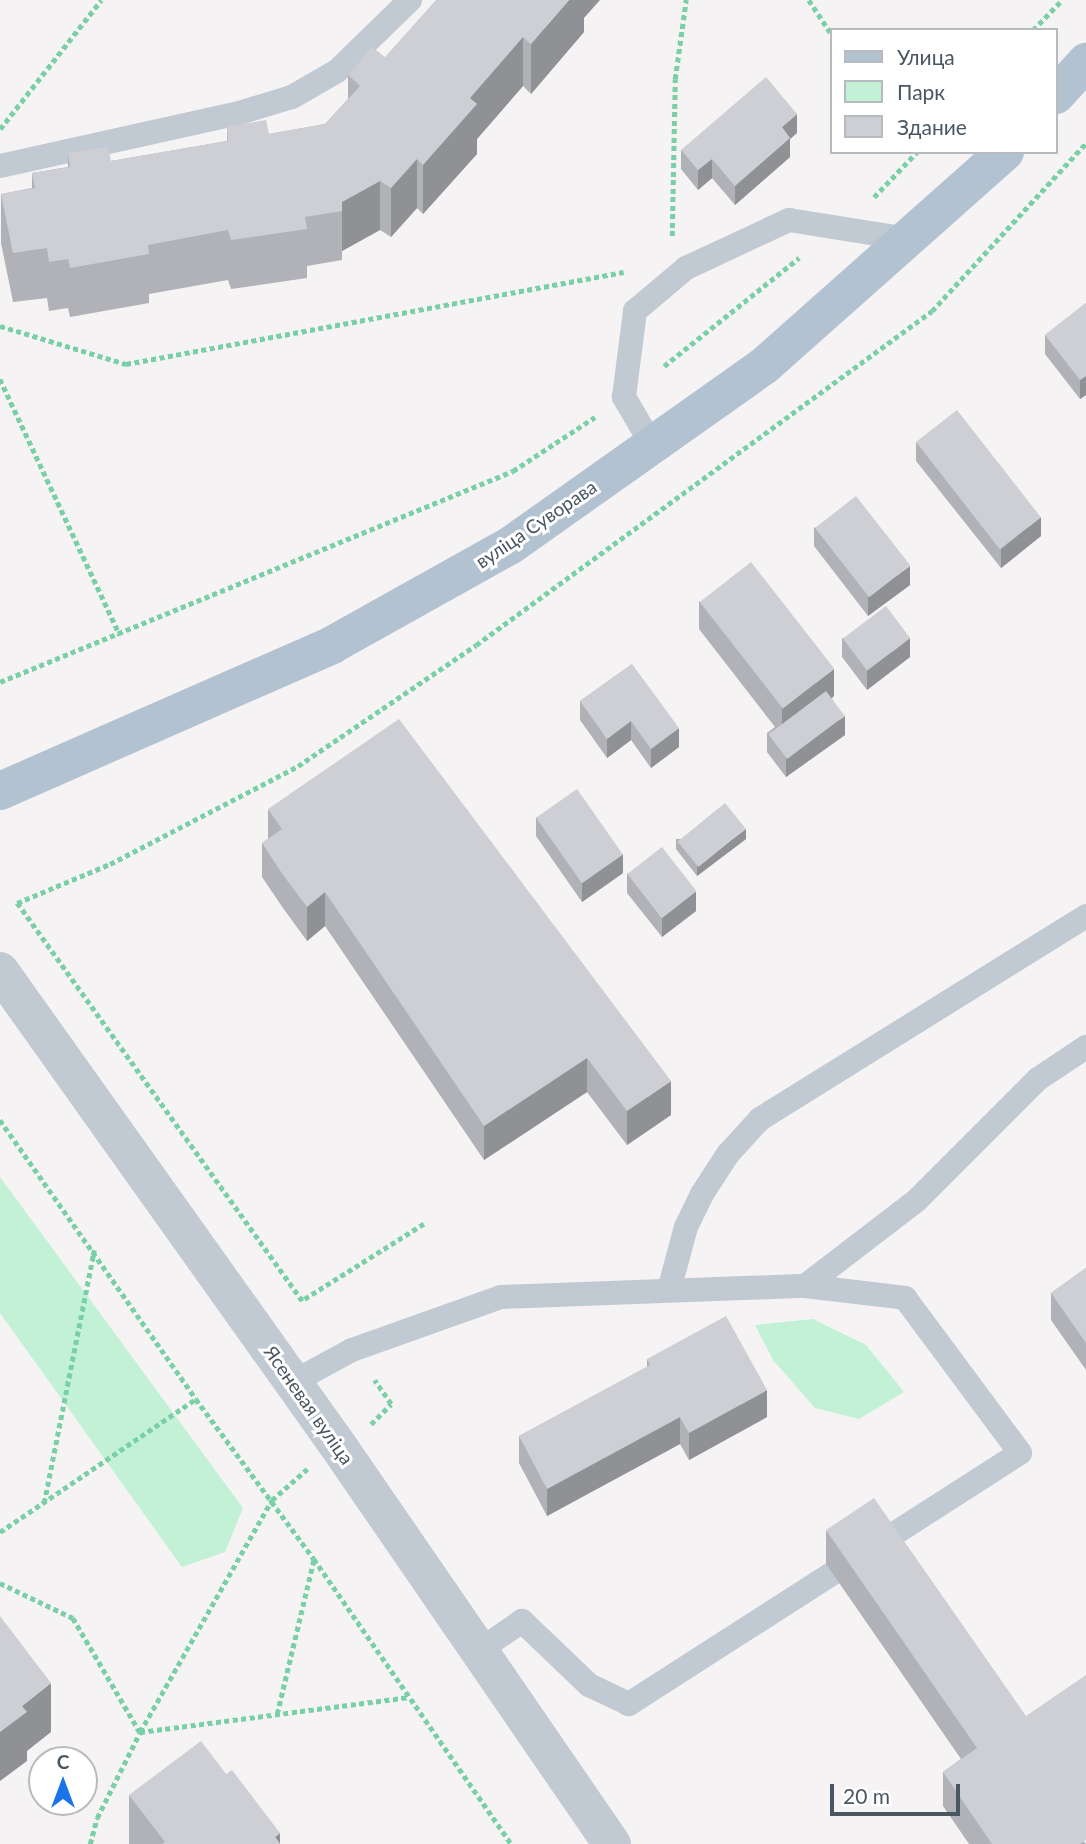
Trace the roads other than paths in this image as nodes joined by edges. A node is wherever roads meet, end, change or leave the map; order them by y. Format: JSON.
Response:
{"nodes":[{"id":1,"x":410,"y":0,"type":"edge"},
{"id":2,"x":1086,"y":62,"type":"edge"},
{"id":3,"x":1058,"y":93,"type":"edge"},
{"id":4,"x":1003,"y":154,"type":"edge"},
{"id":5,"x":0,"y":166,"type":"edge"},
{"id":6,"x":908,"y":239,"type":"junction"},
{"id":7,"x":652,"y":445,"type":"junction"},
{"id":8,"x":0,"y":791,"type":"edge"},
{"id":9,"x":1086,"y":916,"type":"edge"},
{"id":10,"x":0,"y":971,"type":"edge"},
{"id":11,"x":1086,"y":1047,"type":"edge"},
{"id":12,"x":805,"y":1286,"type":"junction"},
{"id":13,"x":669,"y":1290,"type":"junction"},
{"id":14,"x":293,"y":1382,"type":"junction"},
{"id":15,"x":480,"y":1650,"type":"junction"},
{"id":16,"x":612,"y":1844,"type":"edge"}],
"edges":[{"from":1,"to":5,"type":"lane"},
{"from":2,"to":3,"type":"main road"},
{"from":4,"to":6,"type":"main road","name":"вуліца Суворава"},
{"from":6,"to":7,"type":"main road","name":"вуліца Суворава"},
{"from":6,"to":7,"type":"lane"},
{"from":7,"to":8,"type":"main road","name":"вуліца Суворава"},
{"from":9,"to":13,"type":"lane"},
{"from":10,"to":14,"type":"street","name":"Ясеневая вуліца"},
{"from":11,"to":12,"type":"lane"},
{"from":12,"to":13,"type":"lane"},
{"from":12,"to":15,"type":"lane"},
{"from":13,"to":14,"type":"lane"},
{"from":14,"to":15,"type":"street","name":"Ясеневая вуліца"},
{"from":15,"to":16,"type":"street","name":"Ясеневая вуліца"}]}
